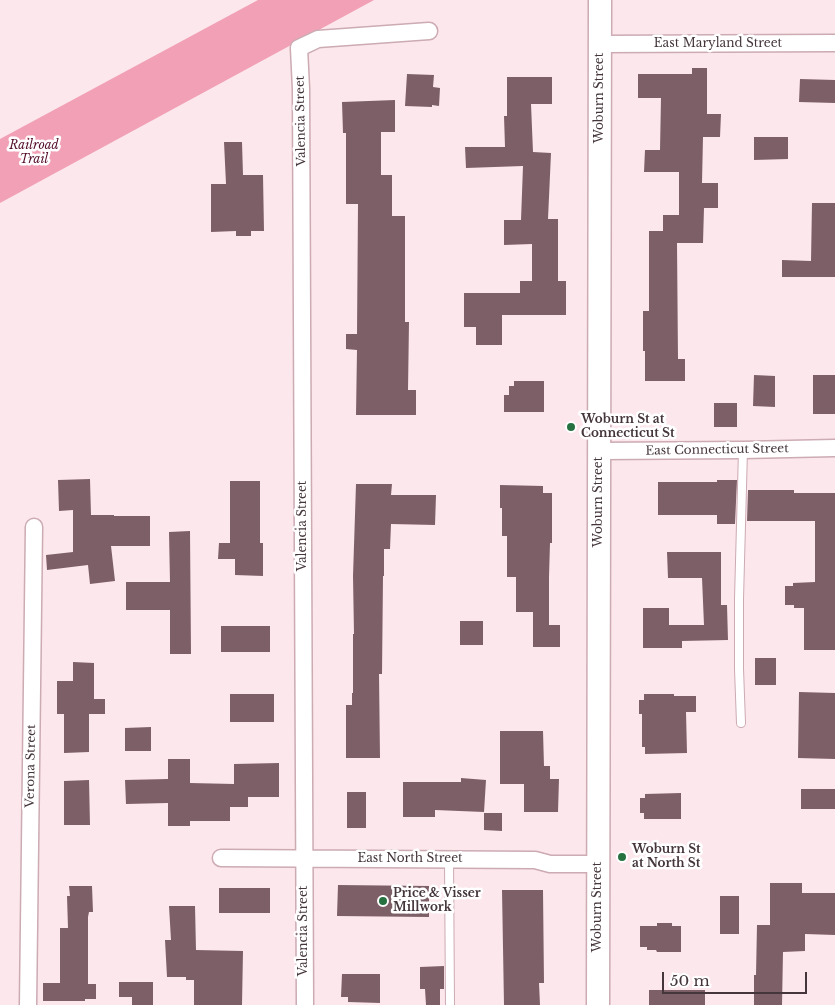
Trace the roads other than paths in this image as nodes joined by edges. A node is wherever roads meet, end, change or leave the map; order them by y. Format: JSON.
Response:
{"nodes":[{"id":1,"x":600,"y":0,"type":"edge"},
{"id":2,"x":429,"y":31,"type":"dead end"},
{"id":3,"x":835,"y":43,"type":"edge"},
{"id":4,"x":600,"y":44,"type":"junction"},
{"id":5,"x":835,"y":448,"type":"edge"},
{"id":6,"x":743,"y":450,"type":"junction"},
{"id":7,"x":599,"y":451,"type":"junction"},
{"id":8,"x":34,"y":528,"type":"dead end"},
{"id":9,"x":741,"y":722,"type":"dead end"},
{"id":10,"x":221,"y":858,"type":"dead end"},
{"id":11,"x":304,"y":859,"type":"junction"},
{"id":12,"x":449,"y":859,"type":"junction"},
{"id":13,"x":598,"y":864,"type":"junction"},
{"id":14,"x":28,"y":1005,"type":"edge"},
{"id":15,"x":305,"y":1005,"type":"edge"},
{"id":16,"x":450,"y":1005,"type":"edge"},
{"id":17,"x":598,"y":1005,"type":"edge"}],
"edges":[{"from":1,"to":4,"type":"main road","name":"Woburn Street"},
{"from":2,"to":11,"type":"street","name":"Valencia Street"},
{"from":3,"to":4,"type":"street","name":"East Maryland Street"},
{"from":4,"to":7,"type":"main road","name":"Woburn Street"},
{"from":5,"to":6,"type":"street","name":"East Connecticut Street"},
{"from":6,"to":7,"type":"street","name":"East Connecticut Street"},
{"from":6,"to":9,"type":"lane"},
{"from":7,"to":13,"type":"main road","name":"Woburn Street"},
{"from":8,"to":14,"type":"street","name":"Verona Street"},
{"from":10,"to":11,"type":"street","name":"East North Street"},
{"from":11,"to":12,"type":"street","name":"East North Street"},
{"from":11,"to":15,"type":"street","name":"Valencia Street"},
{"from":12,"to":13,"type":"street","name":"East North Street"},
{"from":12,"to":16,"type":"lane"},
{"from":13,"to":17,"type":"main road","name":"Woburn Street"}]}
